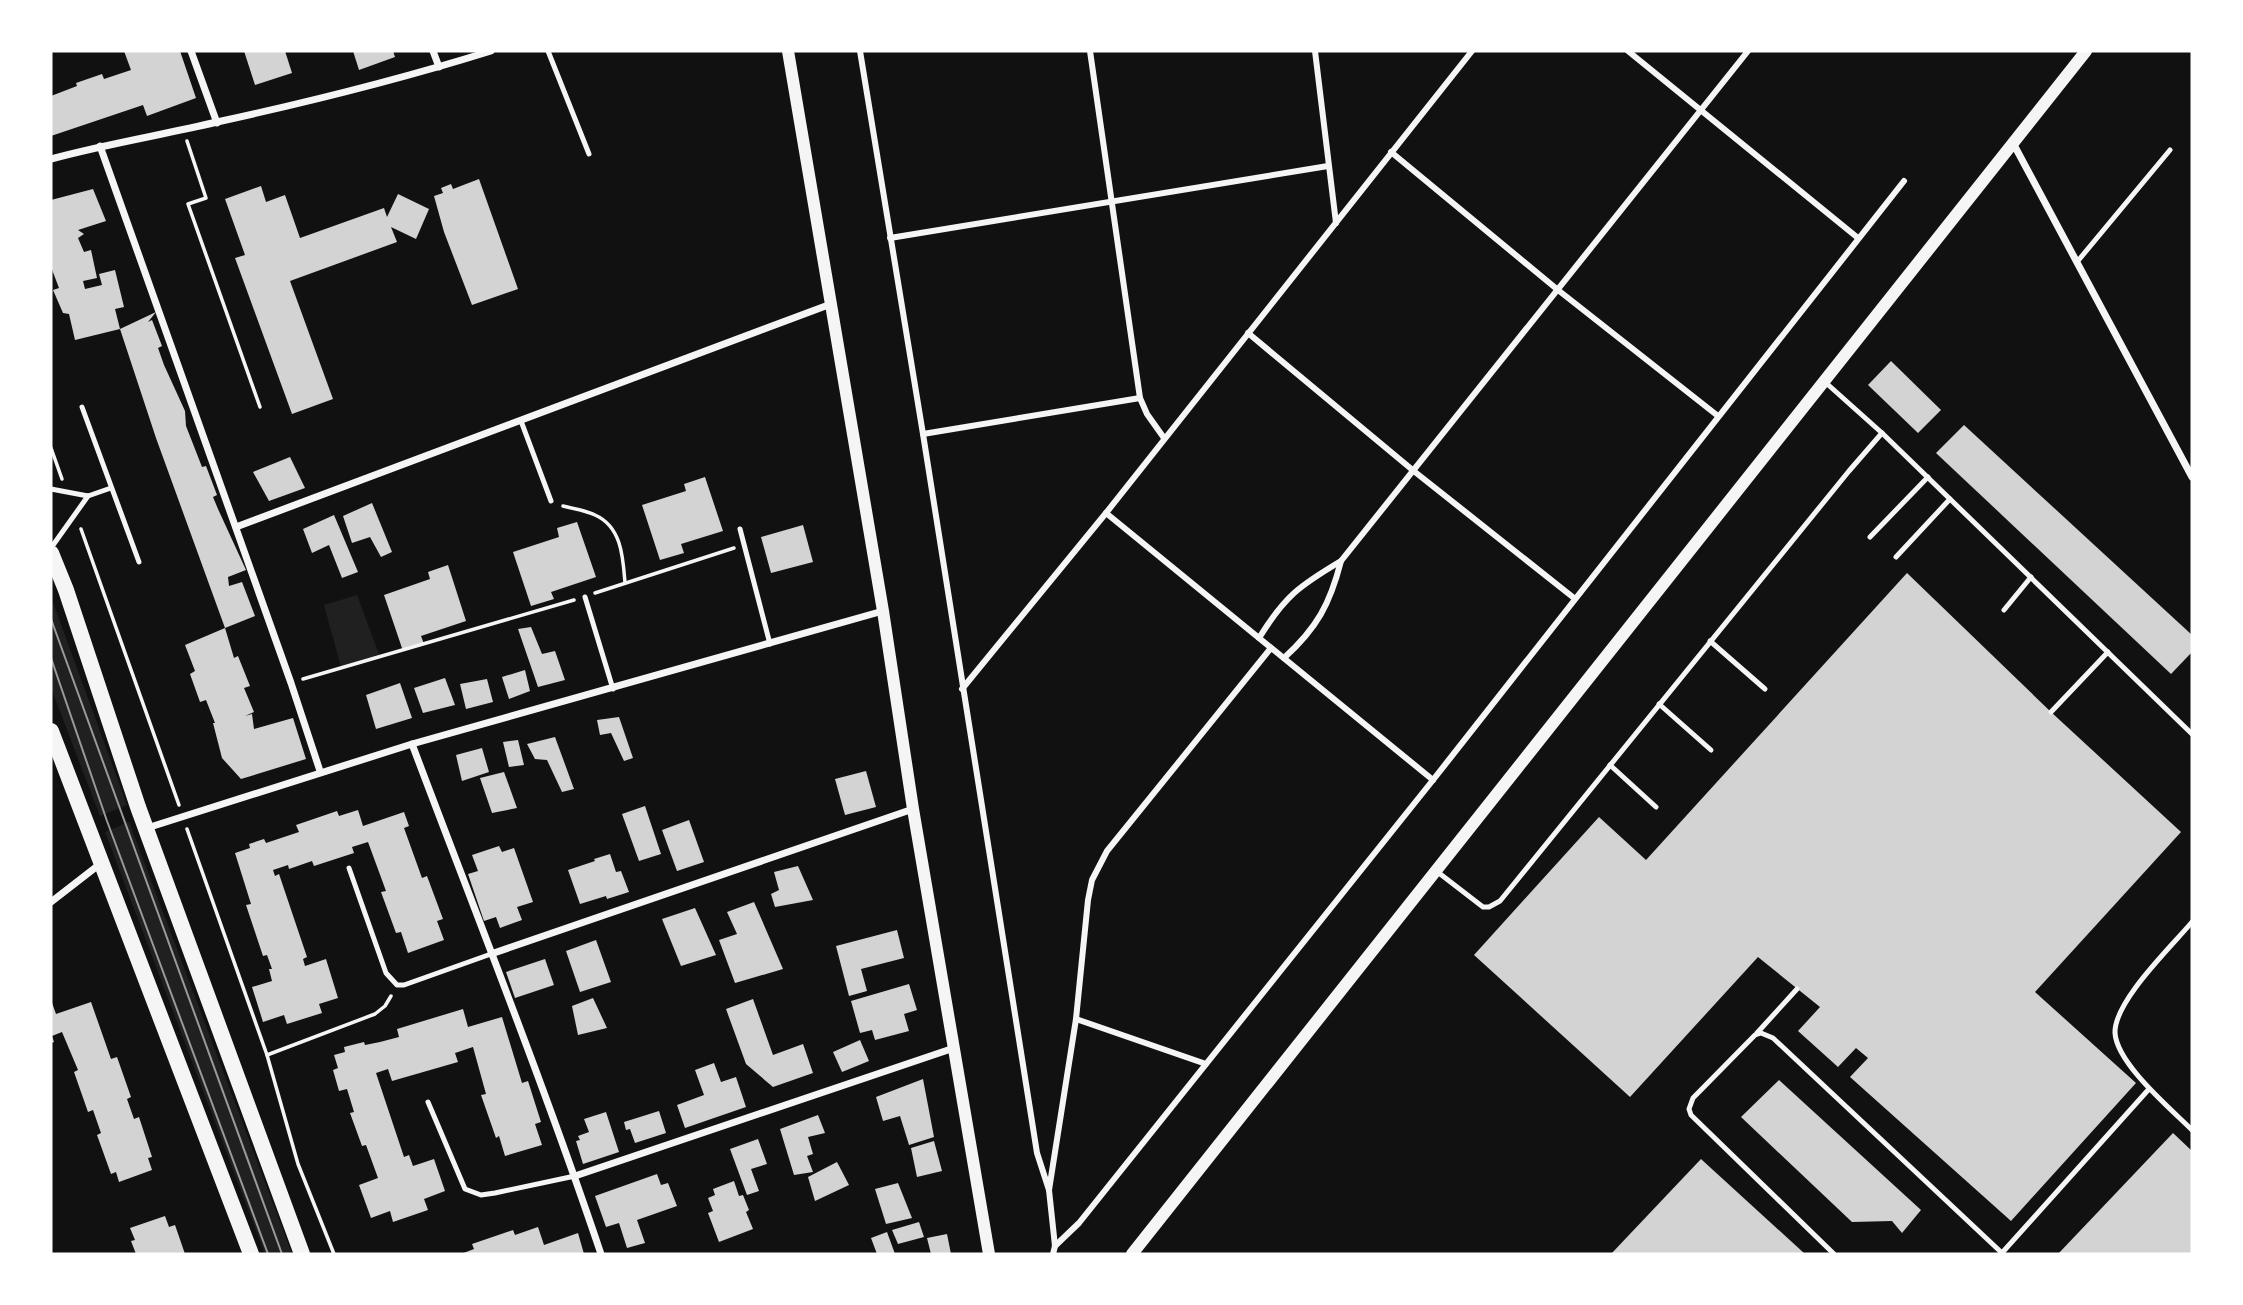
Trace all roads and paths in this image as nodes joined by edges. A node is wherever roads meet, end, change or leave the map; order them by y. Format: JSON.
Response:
{"nodes":[{"id":1,"x":191,"y":51,"type":"edge"},
{"id":2,"x":433,"y":51,"type":"edge"},
{"id":3,"x":491,"y":51,"type":"edge"},
{"id":4,"x":548,"y":51,"type":"edge"},
{"id":5,"x":788,"y":51,"type":"edge"},
{"id":6,"x":860,"y":51,"type":"edge"},
{"id":7,"x":1090,"y":51,"type":"edge"},
{"id":8,"x":1315,"y":51,"type":"edge"},
{"id":9,"x":1472,"y":51,"type":"edge"},
{"id":10,"x":1628,"y":51,"type":"edge"},
{"id":11,"x":1748,"y":51,"type":"edge"},
{"id":12,"x":2086,"y":51,"type":"edge"},
{"id":13,"x":439,"y":67,"type":"junction"},
{"id":14,"x":1700,"y":111,"type":"junction"},
{"id":15,"x":216,"y":123,"type":"junction"},
{"id":16,"x":183,"y":129,"type":"junction"},
{"id":17,"x":2013,"y":142,"type":"junction"},
{"id":18,"x":100,"y":146,"type":"junction"},
{"id":19,"x":2170,"y":150,"type":"dead end"},
{"id":20,"x":1391,"y":152,"type":"junction"},
{"id":21,"x":589,"y":154,"type":"dead end"},
{"id":22,"x":51,"y":159,"type":"edge"},
{"id":23,"x":1328,"y":166,"type":"junction"},
{"id":24,"x":1904,"y":181,"type":"dead end"},
{"id":25,"x":1113,"y":203,"type":"junction"},
{"id":26,"x":1336,"y":223,"type":"junction"},
{"id":27,"x":890,"y":238,"type":"junction"},
{"id":28,"x":1858,"y":238,"type":"junction"},
{"id":29,"x":2077,"y":262,"type":"junction"},
{"id":30,"x":1558,"y":290,"type":"junction"},
{"id":31,"x":831,"y":304,"type":"junction"},
{"id":32,"x":1248,"y":333,"type":"junction"},
{"id":33,"x":1823,"y":380,"type":"junction"},
{"id":34,"x":1140,"y":397,"type":"junction"},
{"id":35,"x":82,"y":407,"type":"dead end"},
{"id":36,"x":260,"y":407,"type":"dead end"},
{"id":37,"x":1718,"y":416,"type":"junction"},
{"id":38,"x":521,"y":421,"type":"junction"},
{"id":39,"x":1882,"y":433,"type":"junction"},
{"id":40,"x":923,"y":434,"type":"junction"},
{"id":41,"x":1164,"y":438,"type":"junction"},
{"id":42,"x":51,"y":448,"type":"edge"},
{"id":43,"x":1415,"y":472,"type":"junction"},
{"id":44,"x":1927,"y":477,"type":"junction"},
{"id":45,"x":2192,"y":477,"type":"edge"},
{"id":46,"x":111,"y":488,"type":"junction"},
{"id":47,"x":51,"y":489,"type":"edge"},
{"id":48,"x":67,"y":493,"type":"junction"},
{"id":49,"x":88,"y":496,"type":"junction"},
{"id":50,"x":1950,"y":499,"type":"junction"},
{"id":51,"x":551,"y":500,"type":"joint"},
{"id":52,"x":1106,"y":513,"type":"junction"},
{"id":53,"x":75,"y":514,"type":"junction"},
{"id":54,"x":236,"y":527,"type":"junction"},
{"id":55,"x":740,"y":528,"type":"dead end"},
{"id":56,"x":1870,"y":537,"type":"dead end"},
{"id":57,"x":744,"y":544,"type":"junction"},
{"id":58,"x":51,"y":551,"type":"edge"},
{"id":59,"x":1896,"y":557,"type":"dead end"},
{"id":60,"x":1341,"y":561,"type":"junction"},
{"id":61,"x":139,"y":562,"type":"dead end"},
{"id":62,"x":2031,"y":577,"type":"junction"},
{"id":63,"x":625,"y":583,"type":"junction"},
{"id":64,"x":584,"y":597,"type":"junction"},
{"id":65,"x":1574,"y":598,"type":"junction"},
{"id":66,"x":2004,"y":610,"type":"dead end"},
{"id":67,"x":883,"y":611,"type":"junction"},
{"id":68,"x":1259,"y":638,"type":"junction"},
{"id":69,"x":1710,"y":641,"type":"junction"},
{"id":70,"x":770,"y":644,"type":"junction"},
{"id":71,"x":1271,"y":648,"type":"junction"},
{"id":72,"x":2108,"y":652,"type":"junction"},
{"id":73,"x":1284,"y":658,"type":"junction"},
{"id":74,"x":291,"y":683,"type":"junction"},
{"id":75,"x":612,"y":689,"type":"junction"},
{"id":76,"x":962,"y":689,"type":"junction"},
{"id":77,"x":1765,"y":689,"type":"dead end"},
{"id":78,"x":1659,"y":704,"type":"junction"},
{"id":79,"x":2051,"y":712,"type":"dead end"},
{"id":80,"x":51,"y":731,"type":"edge"},
{"id":81,"x":2192,"y":734,"type":"edge"},
{"id":82,"x":412,"y":744,"type":"junction"},
{"id":83,"x":1711,"y":750,"type":"dead end"},
{"id":84,"x":1610,"y":765,"type":"junction"},
{"id":85,"x":320,"y":771,"type":"junction"},
{"id":86,"x":1433,"y":780,"type":"junction"},
{"id":87,"x":1656,"y":807,"type":"dead end"},
{"id":88,"x":913,"y":809,"type":"junction"},
{"id":89,"x":183,"y":816,"type":"junction"},
{"id":90,"x":147,"y":828,"type":"junction"},
{"id":91,"x":101,"y":863,"type":"junction"},
{"id":92,"x":349,"y":868,"type":"dead end"},
{"id":93,"x":1435,"y":870,"type":"junction"},
{"id":94,"x":51,"y":902,"type":"edge"},
{"id":95,"x":2192,"y":922,"type":"edge"},
{"id":96,"x":491,"y":954,"type":"junction"},
{"id":97,"x":397,"y":985,"type":"junction"},
{"id":98,"x":1797,"y":989,"type":"dead end"},
{"id":99,"x":1076,"y":1019,"type":"junction"},
{"id":100,"x":1755,"y":1035,"type":"junction"},
{"id":101,"x":955,"y":1048,"type":"junction"},
{"id":102,"x":267,"y":1055,"type":"junction"},
{"id":103,"x":1206,"y":1064,"type":"junction"},
{"id":104,"x":2149,"y":1089,"type":"junction"},
{"id":105,"x":428,"y":1102,"type":"dead end"},
{"id":106,"x":2192,"y":1130,"type":"edge"},
{"id":107,"x":575,"y":1176,"type":"junction"},
{"id":108,"x":1049,"y":1190,"type":"junction"},
{"id":109,"x":1055,"y":1246,"type":"junction"},
{"id":110,"x":251,"y":1254,"type":"edge"},
{"id":111,"x":302,"y":1254,"type":"edge"},
{"id":112,"x":334,"y":1254,"type":"edge"},
{"id":113,"x":601,"y":1254,"type":"edge"},
{"id":114,"x":989,"y":1254,"type":"edge"},
{"id":115,"x":1053,"y":1254,"type":"edge"},
{"id":116,"x":1132,"y":1254,"type":"edge"},
{"id":117,"x":1834,"y":1254,"type":"edge"},
{"id":118,"x":2002,"y":1254,"type":"edge"}],
"edges":[{"from":1,"to":15,"type":"street"},
{"from":2,"to":13,"type":"street"},
{"from":3,"to":13,"type":"street"},
{"from":4,"to":21,"type":"lane"},
{"from":5,"to":31,"type":"street"},
{"from":6,"to":27,"type":"street"},
{"from":7,"to":25,"type":"street"},
{"from":8,"to":23,"type":"street"},
{"from":9,"to":20,"type":"street"},
{"from":10,"to":14,"type":"street"},
{"from":11,"to":14,"type":"street"},
{"from":12,"to":17,"type":"street"},
{"from":13,"to":15,"type":"street"},
{"from":14,"to":28,"type":"street"},
{"from":14,"to":30,"type":"street"},
{"from":15,"to":16,"type":"street"},
{"from":16,"to":18,"type":"street"},
{"from":16,"to":36,"type":"path"},
{"from":17,"to":29,"type":"street"},
{"from":17,"to":33,"type":"street"},
{"from":18,"to":22,"type":"street"},
{"from":18,"to":54,"type":"street"},
{"from":19,"to":29,"type":"lane"},
{"from":20,"to":26,"type":"street"},
{"from":20,"to":30,"type":"street"},
{"from":23,"to":25,"type":"street"},
{"from":23,"to":26,"type":"street"},
{"from":24,"to":28,"type":"street"},
{"from":25,"to":27,"type":"street"},
{"from":25,"to":34,"type":"street"},
{"from":26,"to":32,"type":"street"},
{"from":27,"to":40,"type":"street"},
{"from":28,"to":37,"type":"street"},
{"from":29,"to":45,"type":"street"},
{"from":30,"to":37,"type":"street"},
{"from":30,"to":43,"type":"street"},
{"from":31,"to":38,"type":"street"},
{"from":31,"to":67,"type":"street"},
{"from":32,"to":41,"type":"street"},
{"from":32,"to":43,"type":"street"},
{"from":33,"to":39,"type":"lane"},
{"from":33,"to":93,"type":"street"},
{"from":34,"to":40,"type":"street"},
{"from":34,"to":41,"type":"street"},
{"from":35,"to":46,"type":"lane"},
{"from":37,"to":65,"type":"street"},
{"from":38,"to":51,"type":"lane"},
{"from":38,"to":54,"type":"street"},
{"from":39,"to":44,"type":"lane"},
{"from":39,"to":69,"type":"lane"},
{"from":40,"to":76,"type":"street"},
{"from":41,"to":52,"type":"street"},
{"from":42,"to":48,"type":"path"},
{"from":43,"to":60,"type":"street"},
{"from":43,"to":65,"type":"street"},
{"from":44,"to":50,"type":"lane"},
{"from":44,"to":56,"type":"lane"},
{"from":46,"to":49,"type":"lane"},
{"from":46,"to":61,"type":"lane"},
{"from":47,"to":48,"type":"lane"},
{"from":48,"to":49,"type":"lane"},
{"from":49,"to":53,"type":"lane"},
{"from":50,"to":59,"type":"lane"},
{"from":50,"to":62,"type":"lane"},
{"from":51,"to":63,"type":"path"},
{"from":52,"to":68,"type":"street"},
{"from":52,"to":76,"type":"street"},
{"from":53,"to":58,"type":"lane"},
{"from":53,"to":89,"type":"path"},
{"from":54,"to":74,"type":"street"},
{"from":55,"to":57,"type":"lane"},
{"from":57,"to":63,"type":"path"},
{"from":57,"to":70,"type":"lane"},
{"from":58,"to":90,"type":"main road"},
{"from":60,"to":68,"type":"street"},
{"from":60,"to":73,"type":"street"},
{"from":62,"to":66,"type":"lane"},
{"from":62,"to":72,"type":"lane"},
{"from":63,"to":64,"type":"path"},
{"from":64,"to":74,"type":"path"},
{"from":64,"to":75,"type":"lane"},
{"from":65,"to":86,"type":"street"},
{"from":67,"to":70,"type":"street"},
{"from":67,"to":88,"type":"street"},
{"from":68,"to":71,"type":"street"},
{"from":69,"to":77,"type":"lane"},
{"from":69,"to":78,"type":"lane"},
{"from":70,"to":75,"type":"street"},
{"from":71,"to":73,"type":"street"},
{"from":71,"to":99,"type":"street"},
{"from":72,"to":79,"type":"lane"},
{"from":72,"to":81,"type":"lane"},
{"from":73,"to":86,"type":"street"},
{"from":74,"to":85,"type":"street"},
{"from":75,"to":82,"type":"street"},
{"from":76,"to":108,"type":"street"},
{"from":78,"to":83,"type":"lane"},
{"from":78,"to":84,"type":"lane"},
{"from":80,"to":91,"type":"main road"},
{"from":82,"to":85,"type":"street"},
{"from":82,"to":96,"type":"street"},
{"from":84,"to":87,"type":"lane"},
{"from":84,"to":93,"type":"lane"},
{"from":85,"to":89,"type":"street"},
{"from":86,"to":103,"type":"street"},
{"from":88,"to":96,"type":"street"},
{"from":88,"to":101,"type":"street"},
{"from":89,"to":90,"type":"street"},
{"from":89,"to":102,"type":"path"},
{"from":90,"to":111,"type":"main road"},
{"from":91,"to":94,"type":"street"},
{"from":91,"to":110,"type":"main road"},
{"from":92,"to":97,"type":"lane"},
{"from":93,"to":116,"type":"street"},
{"from":95,"to":104,"type":"lane"},
{"from":96,"to":97,"type":"lane"},
{"from":96,"to":107,"type":"street"},
{"from":97,"to":102,"type":"path"},
{"from":98,"to":100,"type":"lane"},
{"from":99,"to":103,"type":"street"},
{"from":99,"to":108,"type":"street"},
{"from":100,"to":117,"type":"lane"},
{"from":100,"to":118,"type":"lane"},
{"from":101,"to":107,"type":"street"},
{"from":101,"to":114,"type":"street"},
{"from":102,"to":112,"type":"path"},
{"from":103,"to":109,"type":"street"},
{"from":104,"to":106,"type":"lane"},
{"from":104,"to":118,"type":"lane"},
{"from":105,"to":107,"type":"lane"},
{"from":107,"to":113,"type":"street"},
{"from":108,"to":109,"type":"street"},
{"from":109,"to":115,"type":"street"}]}
